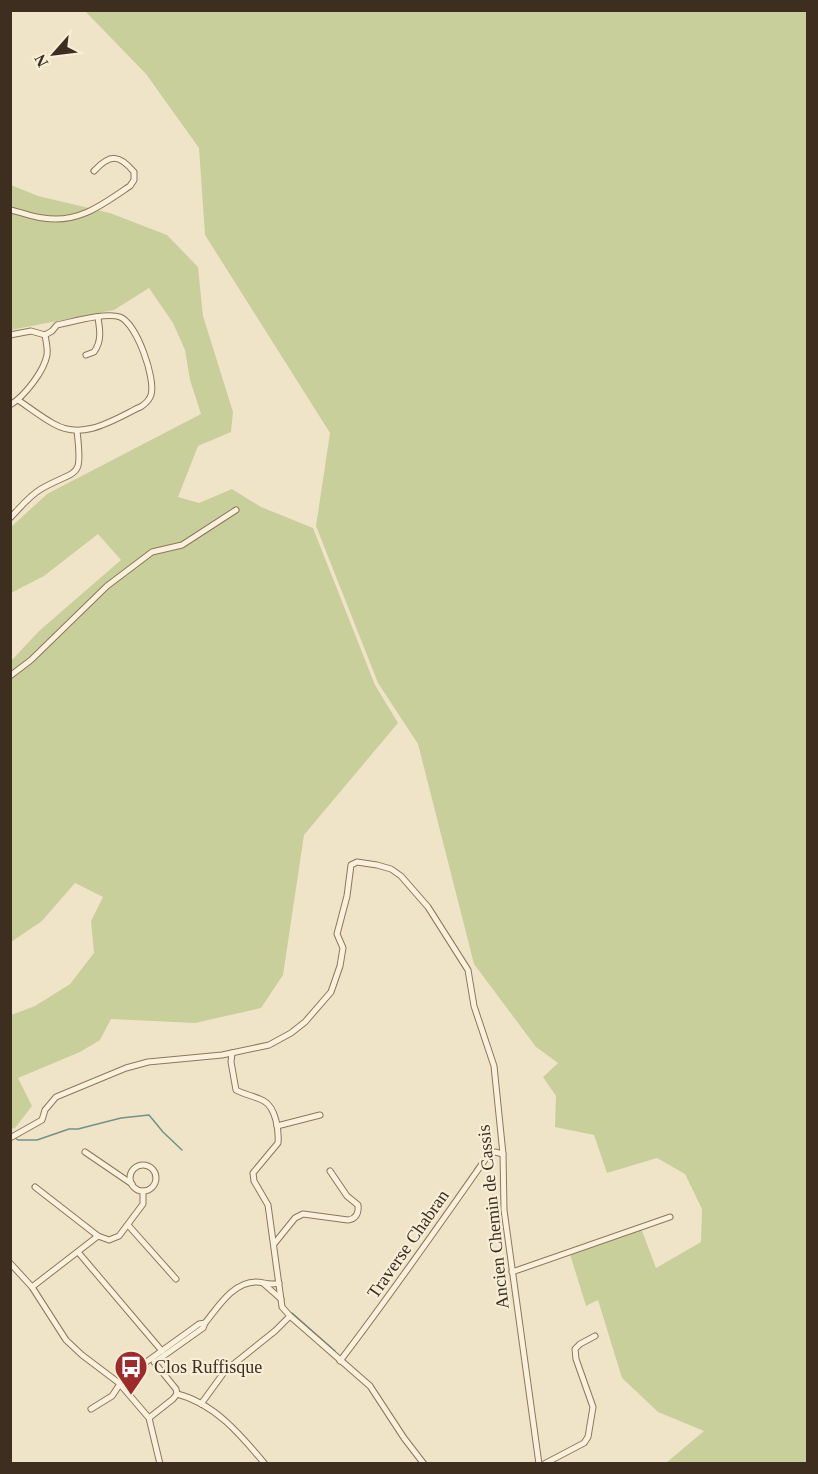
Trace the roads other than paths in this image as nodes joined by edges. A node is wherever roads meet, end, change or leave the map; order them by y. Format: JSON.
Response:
{"nodes":[{"id":1,"x":94,"y":171,"type":"dead end"},
{"id":2,"x":10,"y":210,"type":"edge"},
{"id":3,"x":98,"y":318,"type":"junction"},
{"id":4,"x":10,"y":335,"type":"edge"},
{"id":5,"x":45,"y":335,"type":"junction"},
{"id":6,"x":86,"y":355,"type":"dead end"},
{"id":7,"x":18,"y":400,"type":"junction"},
{"id":8,"x":10,"y":405,"type":"edge"},
{"id":9,"x":77,"y":430,"type":"junction"},
{"id":10,"x":236,"y":510,"type":"dead end"},
{"id":11,"x":10,"y":518,"type":"edge"},
{"id":12,"x":11,"y":674,"type":"edge"},
{"id":13,"x":232,"y":1053,"type":"junction"},
{"id":14,"x":320,"y":1115,"type":"dead end"},
{"id":15,"x":277,"y":1126,"type":"junction"},
{"id":16,"x":10,"y":1138,"type":"edge"},
{"id":17,"x":85,"y":1152,"type":"dead end"},
{"id":18,"x":503,"y":1154,"type":"junction"},
{"id":19,"x":330,"y":1171,"type":"dead end"},
{"id":20,"x":132,"y":1184,"type":"junction"},
{"id":21,"x":35,"y":1186,"type":"dead end"},
{"id":22,"x":143,"y":1191,"type":"junction"},
{"id":23,"x":670,"y":1217,"type":"dead end"},
{"id":24,"x":128,"y":1225,"type":"junction"},
{"id":25,"x":98,"y":1236,"type":"junction"},
{"id":26,"x":274,"y":1244,"type":"junction"},
{"id":27,"x":78,"y":1252,"type":"junction"},
{"id":28,"x":10,"y":1263,"type":"edge"},
{"id":29,"x":512,"y":1272,"type":"junction"},
{"id":30,"x":176,"y":1279,"type":"dead end"},
{"id":31,"x":279,"y":1283,"type":"junction"},
{"id":32,"x":263,"y":1284,"type":"junction"},
{"id":33,"x":33,"y":1287,"type":"junction"},
{"id":34,"x":281,"y":1299,"type":"junction"},
{"id":35,"x":290,"y":1316,"type":"junction"},
{"id":36,"x":595,"y":1335,"type":"dead end"},
{"id":37,"x":163,"y":1353,"type":"junction"},
{"id":38,"x":340,"y":1361,"type":"junction"},
{"id":39,"x":155,"y":1362,"type":"junction"},
{"id":40,"x":147,"y":1363,"type":"junction"},
{"id":41,"x":119,"y":1383,"type":"junction"},
{"id":42,"x":177,"y":1394,"type":"junction"},
{"id":43,"x":201,"y":1404,"type":"junction"},
{"id":44,"x":91,"y":1409,"type":"dead end"},
{"id":45,"x":149,"y":1418,"type":"junction"},
{"id":46,"x":160,"y":1464,"type":"edge"},
{"id":47,"x":265,"y":1464,"type":"edge"},
{"id":48,"x":424,"y":1464,"type":"edge"},
{"id":49,"x":541,"y":1464,"type":"edge"}],
"edges":[{"from":1,"to":2,"type":"street"},
{"from":3,"to":5,"type":"street"},
{"from":3,"to":6,"type":"street"},
{"from":3,"to":9,"type":"street"},
{"from":4,"to":5,"type":"street"},
{"from":5,"to":7,"type":"street"},
{"from":7,"to":8,"type":"street"},
{"from":7,"to":9,"type":"street"},
{"from":9,"to":11,"type":"street"},
{"from":10,"to":12,"type":"street"},
{"from":13,"to":15,"type":"street"},
{"from":13,"to":16,"type":"street"},
{"from":13,"to":18,"type":"street","name":"Ancien Chemin de Cassis"},
{"from":14,"to":15,"type":"street"},
{"from":15,"to":26,"type":"street"},
{"from":17,"to":20,"type":"street"},
{"from":18,"to":29,"type":"street","name":"Ancien Chemin de Cassis"},
{"from":18,"to":38,"type":"street","name":"Traverse Chabran"},
{"from":19,"to":26,"type":"street"},
{"from":20,"to":22,"type":"street"},
{"from":20,"to":22,"type":"street"},
{"from":21,"to":25,"type":"street"},
{"from":22,"to":24,"type":"street"},
{"from":23,"to":29,"type":"street"},
{"from":24,"to":25,"type":"street"},
{"from":24,"to":30,"type":"street"},
{"from":25,"to":27,"type":"street"},
{"from":26,"to":31,"type":"street"},
{"from":27,"to":33,"type":"street"},
{"from":27,"to":37,"type":"street"},
{"from":28,"to":33,"type":"street"},
{"from":29,"to":49,"type":"street","name":"Ancien Chemin de Cassis"},
{"from":31,"to":32,"type":"street"},
{"from":31,"to":34,"type":"street"},
{"from":32,"to":34,"type":"street"},
{"from":32,"to":37,"type":"street"},
{"from":33,"to":41,"type":"street"},
{"from":34,"to":35,"type":"street"},
{"from":35,"to":38,"type":"street"},
{"from":35,"to":43,"type":"street"},
{"from":36,"to":49,"type":"street"},
{"from":37,"to":39,"type":"street"},
{"from":37,"to":40,"type":"street"},
{"from":38,"to":48,"type":"street"},
{"from":39,"to":40,"type":"street"},
{"from":39,"to":42,"type":"street"},
{"from":40,"to":41,"type":"street"},
{"from":41,"to":44,"type":"street"},
{"from":41,"to":45,"type":"street"},
{"from":42,"to":43,"type":"street"},
{"from":42,"to":45,"type":"street"},
{"from":43,"to":47,"type":"street"},
{"from":45,"to":46,"type":"street"}]}
